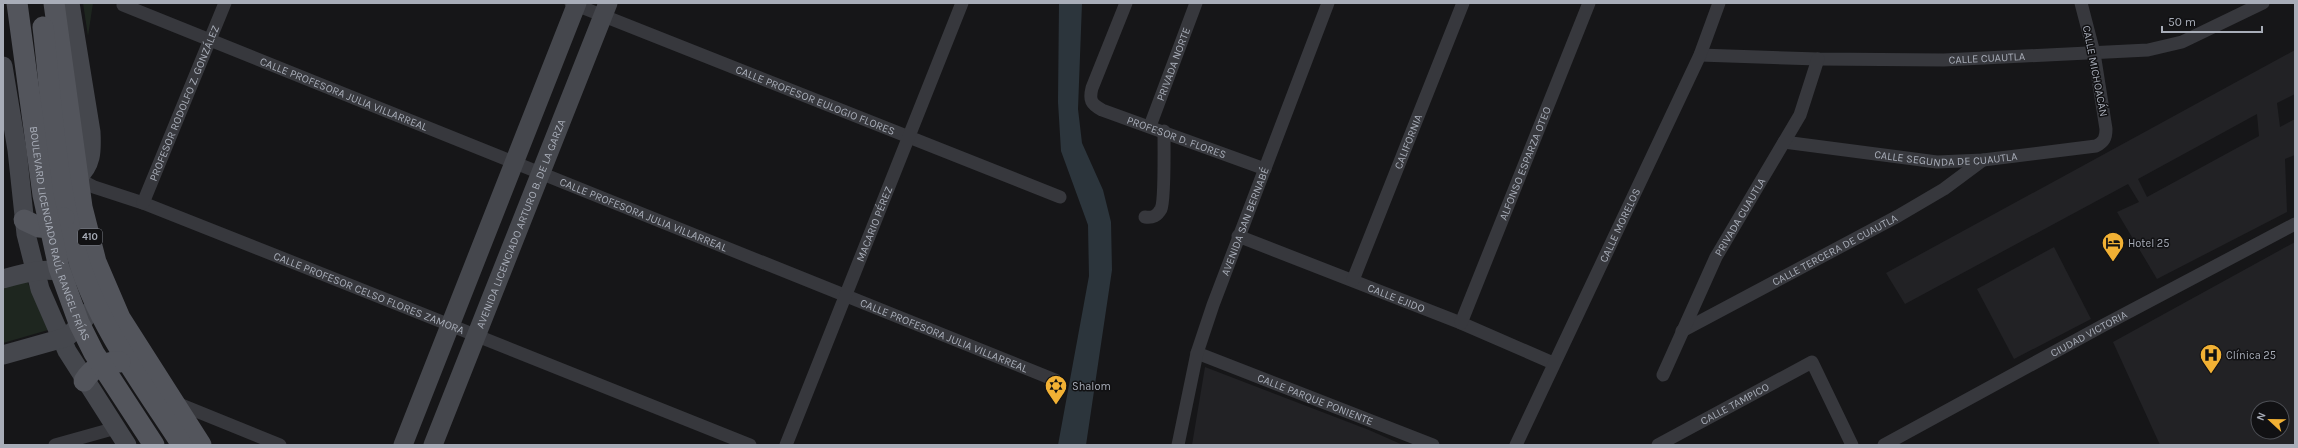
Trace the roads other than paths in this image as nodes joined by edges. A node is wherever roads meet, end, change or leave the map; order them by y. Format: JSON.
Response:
{"nodes":[{"id":1,"x":17,"y":3,"type":"edge"},
{"id":2,"x":40,"y":3,"type":"edge"},
{"id":3,"x":54,"y":3,"type":"edge"},
{"id":4,"x":70,"y":3,"type":"edge"},
{"id":5,"x":225,"y":3,"type":"edge"},
{"id":6,"x":962,"y":3,"type":"edge"},
{"id":7,"x":1126,"y":3,"type":"edge"},
{"id":8,"x":1196,"y":3,"type":"edge"},
{"id":9,"x":1328,"y":3,"type":"edge"},
{"id":10,"x":1463,"y":3,"type":"edge"},
{"id":11,"x":1589,"y":3,"type":"edge"},
{"id":12,"x":1719,"y":3,"type":"edge"},
{"id":13,"x":2081,"y":3,"type":"edge"},
{"id":14,"x":2264,"y":3,"type":"edge"},
{"id":15,"x":575,"y":4,"type":"edge"},
{"id":16,"x":122,"y":5,"type":"dead end"},
{"id":17,"x":605,"y":9,"type":"edge"},
{"id":18,"x":210,"y":42,"type":"junction"},
{"id":19,"x":2094,"y":53,"type":"junction"},
{"id":20,"x":1700,"y":55,"type":"junction"},
{"id":21,"x":1818,"y":59,"type":"junction"},
{"id":22,"x":3,"y":66,"type":"edge"},
{"id":23,"x":1150,"y":126,"type":"junction"},
{"id":24,"x":1164,"y":131,"type":"junction"},
{"id":25,"x":909,"y":138,"type":"junction"},
{"id":26,"x":2105,"y":139,"type":"joint"},
{"id":27,"x":1784,"y":142,"type":"junction"},
{"id":28,"x":1983,"y":160,"type":"junction"},
{"id":29,"x":515,"y":164,"type":"junction"},
{"id":30,"x":1265,"y":169,"type":"junction"},
{"id":31,"x":540,"y":174,"type":"junction"},
{"id":32,"x":78,"y":178,"type":"junction"},
{"id":33,"x":1060,"y":197,"type":"dead end"},
{"id":34,"x":143,"y":203,"type":"junction"},
{"id":35,"x":66,"y":210,"type":"junction"},
{"id":36,"x":1145,"y":217,"type":"dead end"},
{"id":37,"x":24,"y":220,"type":"junction"},
{"id":38,"x":2295,"y":224,"type":"edge"},
{"id":39,"x":1238,"y":236,"type":"junction"},
{"id":40,"x":34,"y":271,"type":"junction"},
{"id":41,"x":3,"y":279,"type":"edge"},
{"id":42,"x":1353,"y":280,"type":"junction"},
{"id":43,"x":86,"y":281,"type":"junction"},
{"id":44,"x":845,"y":297,"type":"junction"},
{"id":45,"x":96,"y":303,"type":"junction"},
{"id":46,"x":1461,"y":323,"type":"junction"},
{"id":47,"x":450,"y":325,"type":"junction"},
{"id":48,"x":1682,"y":331,"type":"junction"},
{"id":49,"x":477,"y":336,"type":"junction"},
{"id":50,"x":61,"y":339,"type":"junction"},
{"id":51,"x":1198,"y":353,"type":"junction"},
{"id":52,"x":3,"y":355,"type":"edge"},
{"id":53,"x":128,"y":363,"type":"junction"},
{"id":54,"x":1554,"y":363,"type":"junction"},
{"id":55,"x":1663,"y":375,"type":"dead end"},
{"id":56,"x":1055,"y":380,"type":"dead end"},
{"id":57,"x":84,"y":381,"type":"junction"},
{"id":58,"x":173,"y":402,"type":"junction"},
{"id":59,"x":116,"y":428,"type":"junction"},
{"id":60,"x":55,"y":445,"type":"edge"},
{"id":61,"x":127,"y":445,"type":"edge"},
{"id":62,"x":154,"y":445,"type":"edge"},
{"id":63,"x":182,"y":445,"type":"edge"},
{"id":64,"x":201,"y":445,"type":"edge"},
{"id":65,"x":280,"y":445,"type":"edge"},
{"id":66,"x":403,"y":445,"type":"edge"},
{"id":67,"x":433,"y":445,"type":"edge"},
{"id":68,"x":750,"y":445,"type":"edge"},
{"id":69,"x":786,"y":445,"type":"edge"},
{"id":70,"x":1178,"y":445,"type":"edge"},
{"id":71,"x":1433,"y":445,"type":"edge"},
{"id":72,"x":1516,"y":445,"type":"edge"},
{"id":73,"x":1658,"y":445,"type":"edge"},
{"id":74,"x":1852,"y":445,"type":"edge"},
{"id":75,"x":1884,"y":445,"type":"edge"}],
"edges":[{"from":1,"to":62,"type":"main road","name":"BOULEVARD LICENCIADO RAÚL RANGEL FRÍAS","bridge":true},
{"from":2,"to":35,"type":"main road"},
{"from":3,"to":32,"type":"main road","number":"410"},
{"from":4,"to":32,"type":"street"},
{"from":5,"to":18,"type":"street","name":"PROFESOR RODOLFO Z. GONZÁLEZ"},
{"from":6,"to":25,"type":"street","name":"MACARIO PÉREZ"},
{"from":7,"to":23,"type":"street","name":"PROFESOR D. FLORES"},
{"from":8,"to":23,"type":"street","name":"PRIVADA NORTE"},
{"from":9,"to":30,"type":"street","name":"AVENIDA SAN BERNABÉ"},
{"from":10,"to":42,"type":"street","name":"CALIFORNIA"},
{"from":11,"to":46,"type":"street","name":"ALFONSO ESPARZA OTEO"},
{"from":12,"to":20,"type":"street","name":"CALLE MORELOS"},
{"from":13,"to":19,"type":"street","name":"CALLE MICHOACÁN"},
{"from":14,"to":19,"type":"street","name":"CALLE CUAUTLA"},
{"from":15,"to":17,"type":"street","name":"CALLE PROFESOR EULOGIO FLORES"},
{"from":15,"to":29,"type":"street"},
{"from":16,"to":18,"type":"street","name":"CALLE PROFESORA JULIA VILLARREAL"},
{"from":17,"to":25,"type":"street","name":"CALLE PROFESOR EULOGIO FLORES"},
{"from":17,"to":31,"type":"street","name":"AVENIDA LICENCIADO ARTURO B. DE LA GARZA"},
{"from":18,"to":29,"type":"street","name":"CALLE PROFESORA JULIA VILLARREAL"},
{"from":18,"to":34,"type":"street","name":"PROFESOR RODOLFO Z. GONZÁLEZ"},
{"from":19,"to":21,"type":"street","name":"CALLE CUAUTLA"},
{"from":19,"to":26,"type":"street","name":"CALLE MICHOACÁN"},
{"from":20,"to":21,"type":"street","name":"CALLE CUAUTLA"},
{"from":20,"to":54,"type":"street","name":"CALLE MORELOS"},
{"from":21,"to":27,"type":"street","name":"PRIVADA CUAUTLA"},
{"from":22,"to":37,"type":"street","name":"BOULEVARD LICENCIADO RAÚL RANGEL FRÍAS"},
{"from":23,"to":24,"type":"street","name":"PROFESOR D. FLORES"},
{"from":24,"to":30,"type":"street","name":"PROFESOR D. FLORES"},
{"from":24,"to":36,"type":"street"},
{"from":25,"to":33,"type":"street","name":"CALLE PROFESOR EULOGIO FLORES"},
{"from":25,"to":44,"type":"street","name":"MACARIO PÉREZ"},
{"from":26,"to":28,"type":"street","name":"CALLE SEGUNDA DE CUAUTLA"},
{"from":27,"to":28,"type":"street","name":"CALLE SEGUNDA DE CUAUTLA"},
{"from":27,"to":48,"type":"street","name":"PRIVADA CUAUTLA"},
{"from":28,"to":48,"type":"street","name":"CALLE TERCERA DE CUAUTLA"},
{"from":29,"to":31,"type":"street","name":"CALLE PROFESORA JULIA VILLARREAL"},
{"from":29,"to":47,"type":"street"},
{"from":30,"to":39,"type":"street","name":"AVENIDA SAN BERNABÉ"},
{"from":31,"to":44,"type":"street","name":"CALLE PROFESORA JULIA VILLARREAL"},
{"from":31,"to":49,"type":"street","name":"AVENIDA LICENCIADO ARTURO B. DE LA GARZA"},
{"from":32,"to":34,"type":"street","name":"CALLE PROFESOR CELSO FLORES ZAMORA"},
{"from":32,"to":58,"type":"main road","number":"410"},
{"from":34,"to":47,"type":"street","name":"CALLE PROFESOR CELSO FLORES ZAMORA"},
{"from":35,"to":37,"type":"main road"},
{"from":35,"to":43,"type":"main road"},
{"from":37,"to":40,"type":"street","name":"BOULEVARD LICENCIADO RAÚL RANGEL FRÍAS"},
{"from":38,"to":75,"type":"street","name":"CIUDAD VICTORIA"},
{"from":39,"to":42,"type":"street","name":"CALLE EJIDO"},
{"from":39,"to":51,"type":"street","name":"AVENIDA SAN BERNABÉ"},
{"from":40,"to":41,"type":"street"},
{"from":40,"to":43,"type":"street"},
{"from":40,"to":50,"type":"street","name":"BOULEVARD LICENCIADO RAÚL RANGEL FRÍAS"},
{"from":42,"to":46,"type":"street","name":"CALLE EJIDO"},
{"from":43,"to":45,"type":"main road"},
{"from":44,"to":56,"type":"street","name":"CALLE PROFESORA JULIA VILLARREAL"},
{"from":44,"to":69,"type":"street","name":"MACARIO PÉREZ"},
{"from":45,"to":50,"type":"street"},
{"from":45,"to":53,"type":"main road"},
{"from":46,"to":54,"type":"street","name":"CALLE EJIDO"},
{"from":47,"to":49,"type":"street","name":"CALLE PROFESOR CELSO FLORES ZAMORA"},
{"from":47,"to":66,"type":"street"},
{"from":48,"to":55,"type":"street","name":"PRIVADA CUAUTLA"},
{"from":49,"to":67,"type":"street","name":"AVENIDA LICENCIADO ARTURO B. DE LA GARZA"},
{"from":49,"to":68,"type":"street","name":"CALLE PROFESOR CELSO FLORES ZAMORA"},
{"from":50,"to":52,"type":"street"},
{"from":50,"to":57,"type":"street","name":"BOULEVARD LICENCIADO RAÚL RANGEL FRÍAS"},
{"from":51,"to":70,"type":"street","name":"AVENIDA SAN BERNABÉ"},
{"from":51,"to":71,"type":"street","name":"CALLE PARQUE PONIENTE"},
{"from":53,"to":57,"type":"main road"},
{"from":53,"to":63,"type":"main road"},
{"from":54,"to":72,"type":"street","name":"CALLE MORELOS"},
{"from":57,"to":59,"type":"street","name":"BOULEVARD LICENCIADO RAÚL RANGEL FRÍAS"},
{"from":58,"to":64,"type":"main road","number":"410"},
{"from":58,"to":65,"type":"street"},
{"from":59,"to":60,"type":"street"},
{"from":59,"to":61,"type":"street","name":"BOULEVARD LICENCIADO RAÚL RANGEL FRÍAS"},
{"from":73,"to":74,"type":"street","name":"CALLE TAMPICO"}]}
